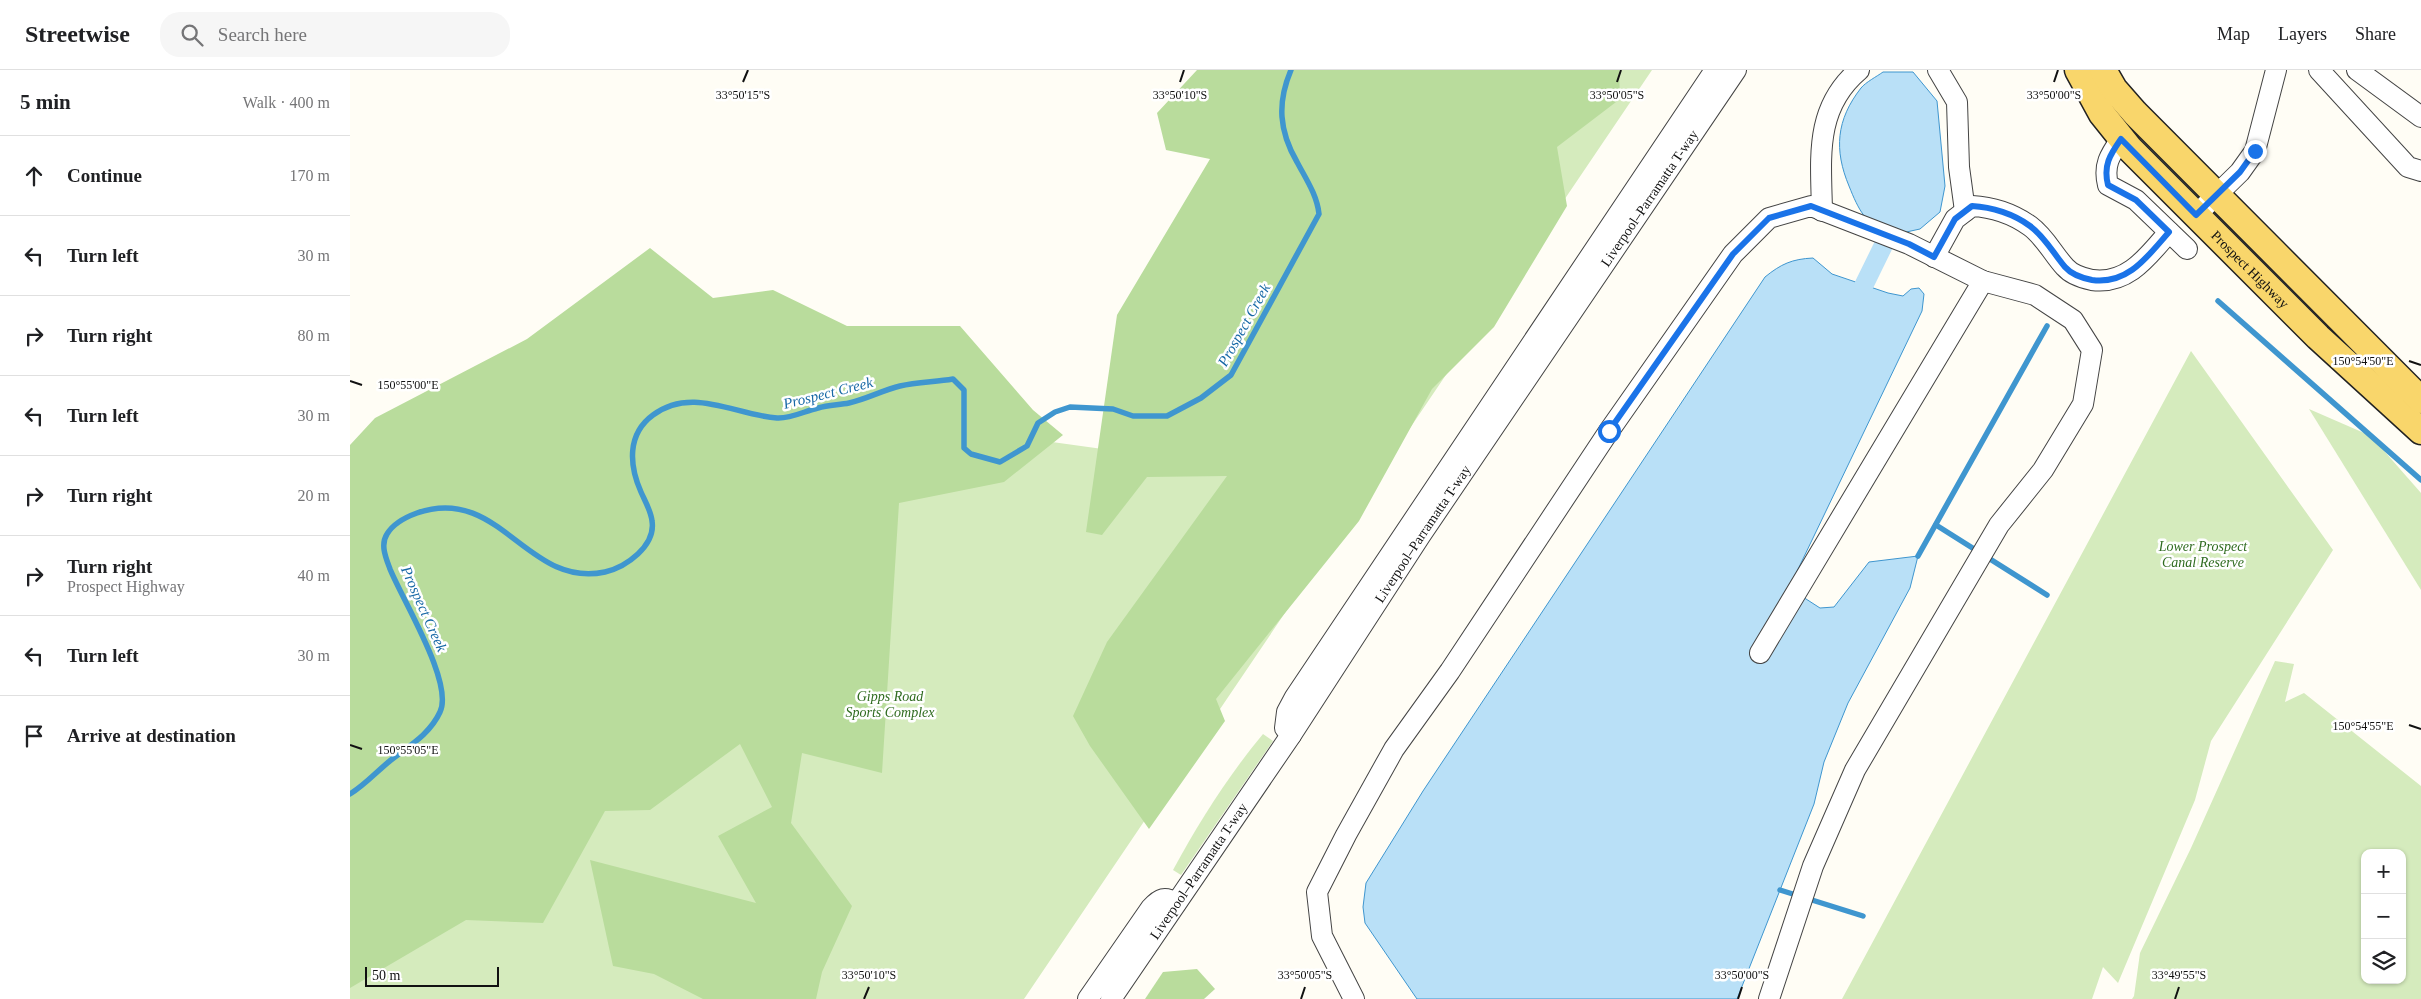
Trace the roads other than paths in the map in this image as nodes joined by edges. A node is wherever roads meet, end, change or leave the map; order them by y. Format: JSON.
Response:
{"nodes":[{"id":1,"x":1715,"y":70,"type":"edge"},
{"id":2,"x":1736,"y":70,"type":"edge"},
{"id":3,"x":1859,"y":70,"type":"edge"},
{"id":4,"x":1938,"y":70,"type":"edge"},
{"id":5,"x":2078,"y":70,"type":"edge"},
{"id":6,"x":2103,"y":70,"type":"edge"},
{"id":7,"x":2276,"y":70,"type":"edge"},
{"id":8,"x":2319,"y":70,"type":"edge"},
{"id":9,"x":2357,"y":70,"type":"edge"},
{"id":10,"x":2421,"y":116,"type":"edge"},
{"id":11,"x":2121,"y":139,"type":"junction"},
{"id":12,"x":2421,"y":171,"type":"edge"},
{"id":13,"x":2218,"y":194,"type":"junction"},
{"id":14,"x":1822,"y":211,"type":"junction"},
{"id":15,"x":1966,"y":211,"type":"junction"},
{"id":16,"x":2196,"y":215,"type":"junction"},
{"id":17,"x":2169,"y":232,"type":"junction"},
{"id":18,"x":2187,"y":249,"type":"dead end"},
{"id":19,"x":1934,"y":257,"type":"junction"},
{"id":20,"x":1983,"y":281,"type":"junction"},
{"id":21,"x":2421,"y":400,"type":"edge"},
{"id":22,"x":2421,"y":431,"type":"edge"},
{"id":23,"x":1760,"y":653,"type":"dead end"},
{"id":24,"x":1291,"y":734,"type":"junction"},
{"id":25,"x":1176,"y":903,"type":"junction"},
{"id":26,"x":1088,"y":999,"type":"edge"},
{"id":27,"x":1110,"y":999,"type":"edge"},
{"id":28,"x":1354,"y":999,"type":"edge"},
{"id":29,"x":1769,"y":999,"type":"edge"}],
"edges":[{"from":1,"to":24,"type":"lane"},
{"from":2,"to":24,"type":"lane","name":"Liverpool–Parramatta T-way"},
{"from":3,"to":14,"type":"lane"},
{"from":4,"to":15,"type":"lane"},
{"from":5,"to":11,"type":"main road","name":"Prospect Highway"},
{"from":6,"to":13,"type":"main road","name":"Prospect Highway"},
{"from":7,"to":13,"type":"lane"},
{"from":8,"to":12,"type":"lane"},
{"from":9,"to":10,"type":"lane"},
{"from":11,"to":16,"type":"main road","name":"Prospect Highway"},
{"from":11,"to":17,"type":"lane"},
{"from":13,"to":16,"type":"lane"},
{"from":13,"to":21,"type":"main road","name":"Prospect Highway"},
{"from":14,"to":19,"type":"lane"},
{"from":14,"to":28,"type":"lane"},
{"from":15,"to":17,"type":"lane"},
{"from":15,"to":19,"type":"lane"},
{"from":16,"to":22,"type":"main road","name":"Prospect Highway"},
{"from":17,"to":18,"type":"lane"},
{"from":19,"to":20,"type":"lane"},
{"from":20,"to":23,"type":"lane"},
{"from":20,"to":29,"type":"lane"},
{"from":24,"to":25,"type":"lane","name":"Liverpool–Parramatta T-way"},
{"from":25,"to":26,"type":"lane"},
{"from":25,"to":27,"type":"lane","name":"Liverpool–Parramatta T-way"}]}
